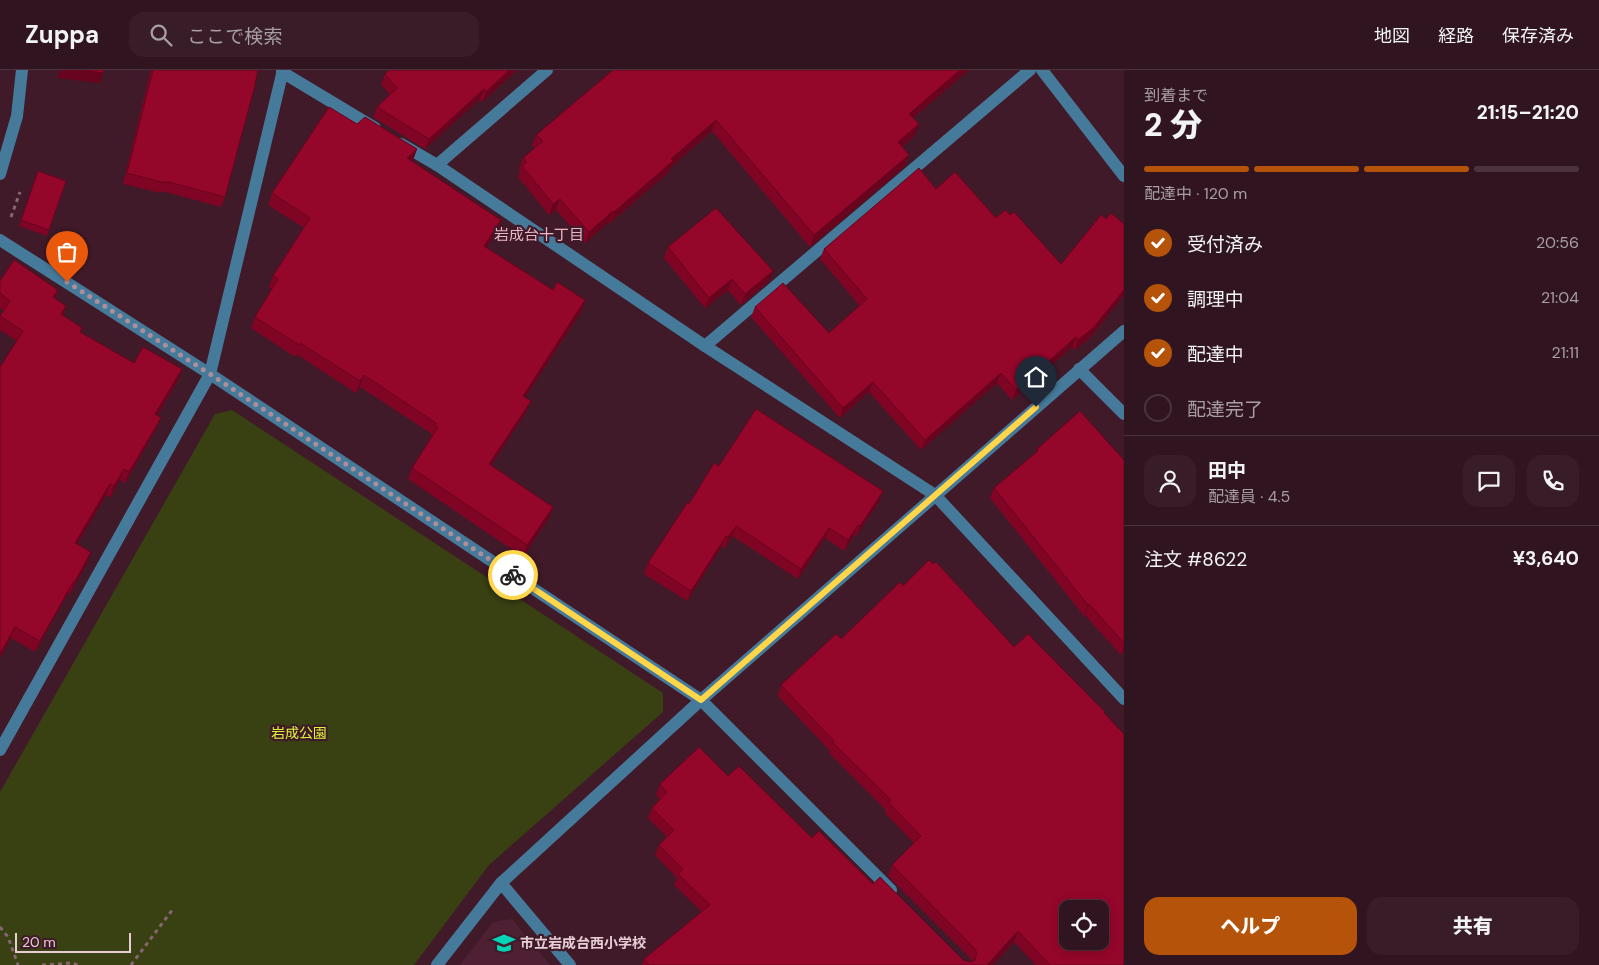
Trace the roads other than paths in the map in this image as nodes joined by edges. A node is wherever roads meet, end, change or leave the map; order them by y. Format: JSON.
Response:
{"nodes":[{"id":1,"x":22,"y":70,"type":"edge"},
{"id":2,"x":547,"y":70,"type":"edge"},
{"id":3,"x":1030,"y":70,"type":"edge"},
{"id":4,"x":1042,"y":70,"type":"edge"},
{"id":5,"x":283,"y":71,"type":"edge"},
{"id":6,"x":437,"y":165,"type":"junction"},
{"id":7,"x":0,"y":174,"type":"edge"},
{"id":8,"x":1124,"y":176,"type":"edge"},
{"id":9,"x":0,"y":240,"type":"edge"},
{"id":10,"x":1124,"y":330,"type":"edge"},
{"id":11,"x":705,"y":346,"type":"junction"},
{"id":12,"x":1079,"y":369,"type":"junction"},
{"id":13,"x":210,"y":374,"type":"junction"},
{"id":14,"x":1124,"y":414,"type":"edge"},
{"id":15,"x":935,"y":495,"type":"junction"},
{"id":16,"x":1124,"y":699,"type":"edge"},
{"id":17,"x":701,"y":700,"type":"junction"},
{"id":18,"x":0,"y":750,"type":"edge"},
{"id":19,"x":501,"y":883,"type":"junction"},
{"id":20,"x":902,"y":902,"type":"edge"},
{"id":21,"x":437,"y":965,"type":"edge"},
{"id":22,"x":570,"y":965,"type":"edge"}],
"edges":[{"from":1,"to":7,"type":"street"},
{"from":2,"to":6,"type":"street"},
{"from":3,"to":11,"type":"street"},
{"from":4,"to":8,"type":"street"},
{"from":5,"to":6,"type":"street"},
{"from":5,"to":13,"type":"street"},
{"from":6,"to":11,"type":"street"},
{"from":9,"to":13,"type":"street"},
{"from":10,"to":12,"type":"street"},
{"from":11,"to":15,"type":"street"},
{"from":12,"to":14,"type":"street"},
{"from":12,"to":15,"type":"street"},
{"from":13,"to":17,"type":"street"},
{"from":13,"to":18,"type":"street"},
{"from":15,"to":16,"type":"street"},
{"from":15,"to":17,"type":"street"},
{"from":17,"to":19,"type":"street"},
{"from":17,"to":20,"type":"street"},
{"from":19,"to":21,"type":"street"},
{"from":19,"to":22,"type":"street"}]}
